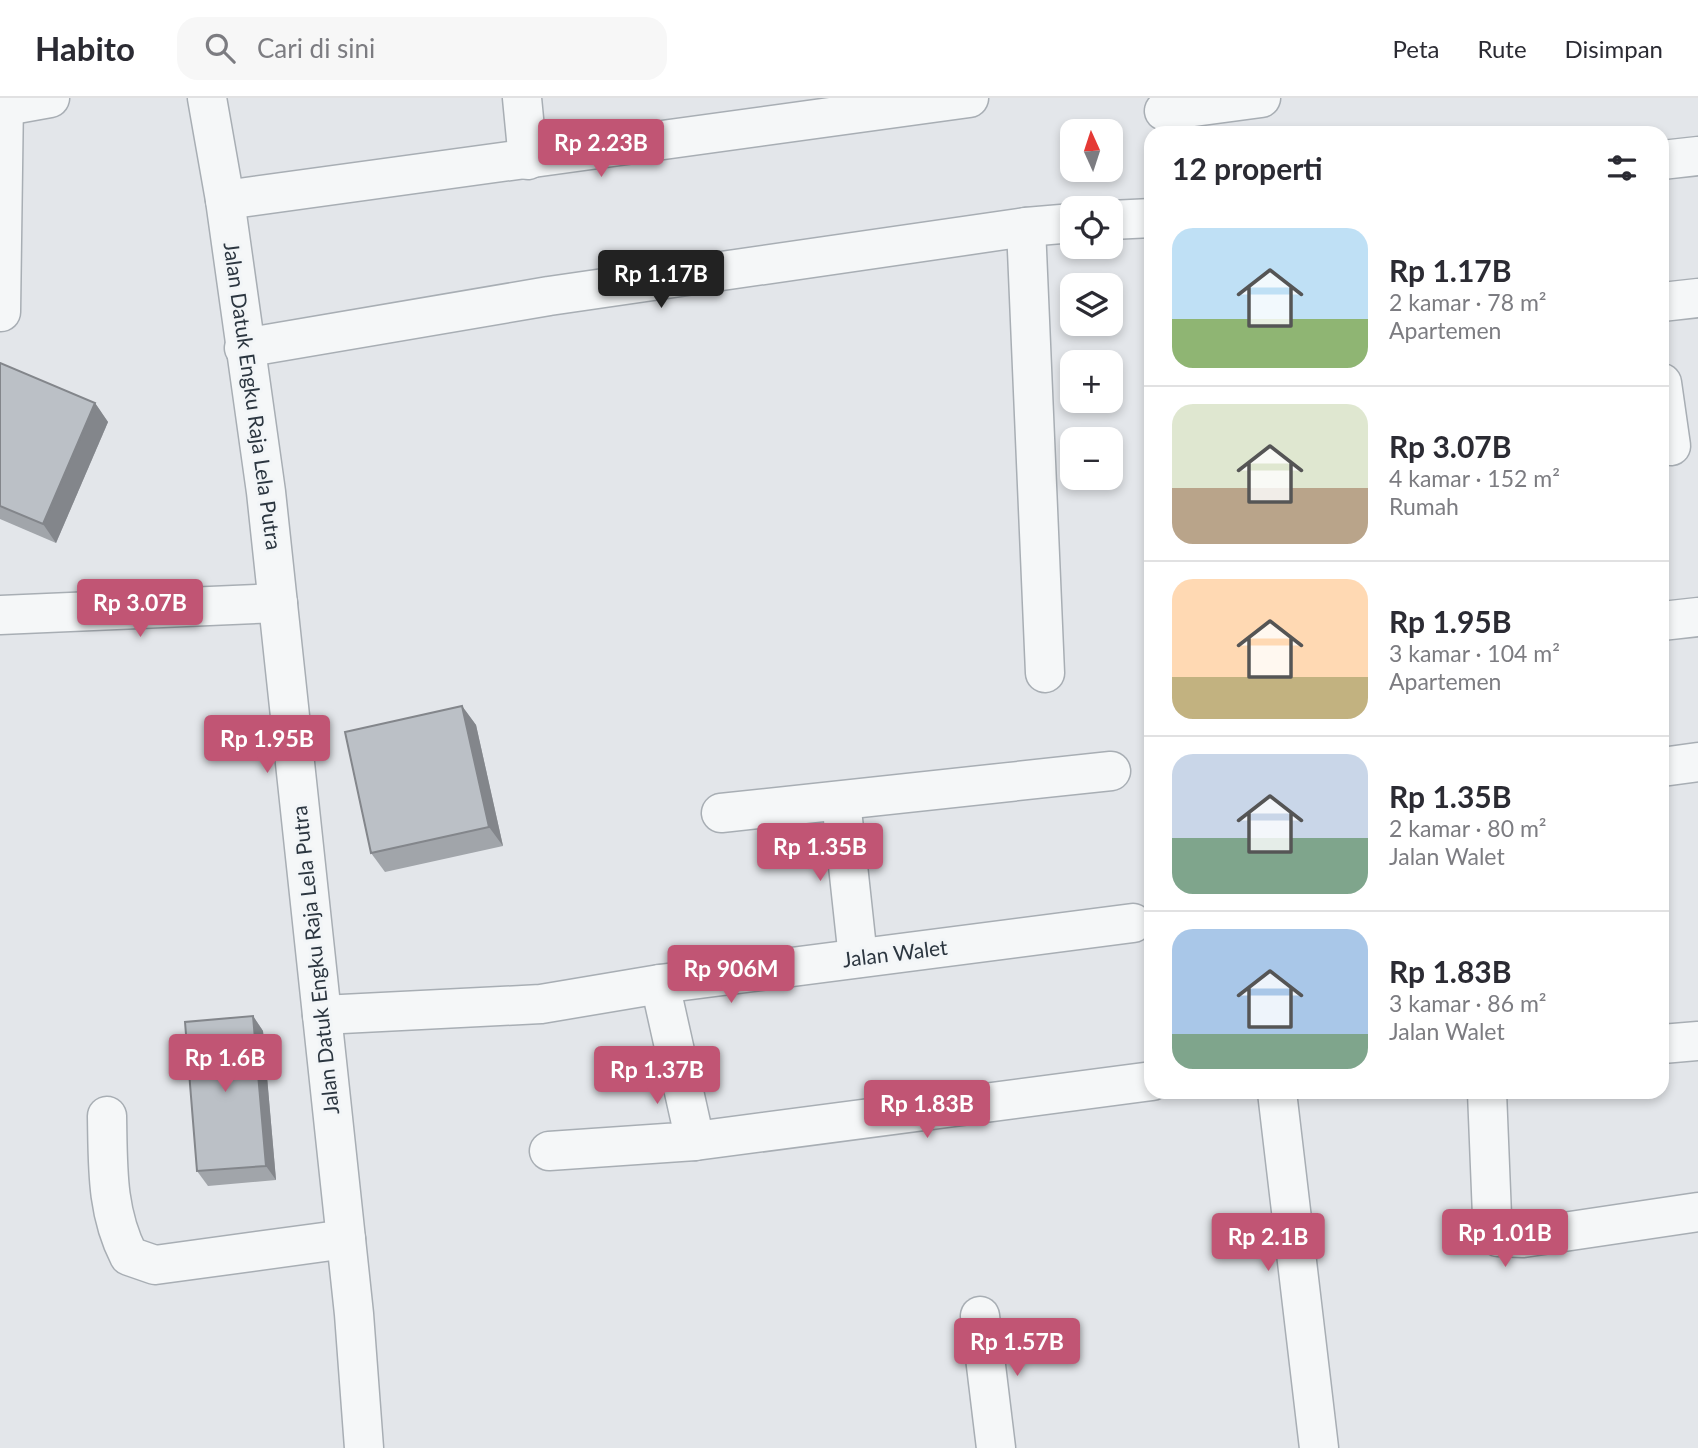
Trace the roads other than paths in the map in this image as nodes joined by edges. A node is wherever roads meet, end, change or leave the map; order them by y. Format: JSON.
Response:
{"nodes":[{"id":1,"x":50,"y":98,"type":"edge"},
{"id":2,"x":207,"y":98,"type":"edge"},
{"id":3,"x":522,"y":98,"type":"edge"},
{"id":4,"x":969,"y":98,"type":"edge"},
{"id":5,"x":1261,"y":98,"type":"edge"},
{"id":6,"x":3,"y":104,"type":"edge"},
{"id":7,"x":1164,"y":114,"type":"edge"},
{"id":8,"x":1698,"y":156,"type":"edge"},
{"id":9,"x":1669,"y":159,"type":"edge"},
{"id":10,"x":528,"y":160,"type":"junction"},
{"id":11,"x":225,"y":200,"type":"junction"},
{"id":12,"x":1144,"y":218,"type":"edge"},
{"id":13,"x":1123,"y":219,"type":"edge"},
{"id":14,"x":1060,"y":224,"type":"edge"},
{"id":15,"x":1026,"y":226,"type":"junction"},
{"id":16,"x":1698,"y":298,"type":"edge"},
{"id":17,"x":1669,"y":301,"type":"edge"},
{"id":18,"x":1,"y":312,"type":"edge"},
{"id":19,"x":244,"y":348,"type":"junction"},
{"id":20,"x":1669,"y":412,"type":"edge"},
{"id":21,"x":1677,"y":445,"type":"edge"},
{"id":22,"x":278,"y":603,"type":"junction"},
{"id":23,"x":0,"y":615,"type":"edge"},
{"id":24,"x":1698,"y":617,"type":"edge"},
{"id":25,"x":1669,"y":620,"type":"edge"},
{"id":26,"x":1045,"y":673,"type":"dead end"},
{"id":27,"x":1111,"y":771,"type":"dead end"},
{"id":28,"x":841,"y":801,"type":"junction"},
{"id":29,"x":721,"y":813,"type":"dead end"},
{"id":30,"x":1133,"y":923,"type":"dead end"},
{"id":31,"x":858,"y":958,"type":"junction"},
{"id":32,"x":660,"y":984,"type":"junction"},
{"id":33,"x":322,"y":1015,"type":"junction"},
{"id":34,"x":1698,"y":1041,"type":"edge"},
{"id":35,"x":1669,"y":1043,"type":"edge"},
{"id":36,"x":1144,"y":1081,"type":"edge"},
{"id":37,"x":1278,"y":1099,"type":"edge"},
{"id":38,"x":1487,"y":1099,"type":"edge"},
{"id":39,"x":107,"y":1116,"type":"dead end"},
{"id":40,"x":695,"y":1141,"type":"junction"},
{"id":41,"x":549,"y":1151,"type":"dead end"},
{"id":42,"x":1698,"y":1212,"type":"edge"},
{"id":43,"x":346,"y":1239,"type":"junction"},
{"id":44,"x":980,"y":1316,"type":"dead end"},
{"id":45,"x":364,"y":1448,"type":"edge"},
{"id":46,"x":996,"y":1448,"type":"edge"},
{"id":47,"x":1319,"y":1448,"type":"edge"}],
"edges":[{"from":1,"to":6,"type":"street"},
{"from":2,"to":11,"type":"street","name":"Jalan Datuk Engku Raja Lela Putra"},
{"from":3,"to":10,"type":"street"},
{"from":4,"to":10,"type":"street"},
{"from":5,"to":7,"type":"street"},
{"from":6,"to":18,"type":"street"},
{"from":8,"to":9,"type":"street"},
{"from":10,"to":11,"type":"street"},
{"from":11,"to":19,"type":"street","name":"Jalan Datuk Engku Raja Lela Putra"},
{"from":12,"to":13,"type":"street"},
{"from":14,"to":15,"type":"street"},
{"from":15,"to":19,"type":"street"},
{"from":15,"to":26,"type":"street"},
{"from":16,"to":17,"type":"street"},
{"from":19,"to":22,"type":"street","name":"Jalan Datuk Engku Raja Lela Putra"},
{"from":20,"to":21,"type":"street"},
{"from":22,"to":23,"type":"street"},
{"from":22,"to":33,"type":"street","name":"Jalan Datuk Engku Raja Lela Putra"},
{"from":24,"to":25,"type":"street"},
{"from":27,"to":28,"type":"street"},
{"from":28,"to":29,"type":"street"},
{"from":28,"to":31,"type":"street"},
{"from":30,"to":31,"type":"street","name":"Jalan Walet"},
{"from":31,"to":32,"type":"street","name":"Jalan Walet"},
{"from":32,"to":33,"type":"street","name":"Jalan Walet"},
{"from":32,"to":40,"type":"street"},
{"from":33,"to":43,"type":"street","name":"Jalan Datuk Engku Raja Lela Putra"},
{"from":34,"to":35,"type":"street"},
{"from":36,"to":40,"type":"street"},
{"from":37,"to":47,"type":"street"},
{"from":38,"to":42,"type":"street"},
{"from":39,"to":43,"type":"street"},
{"from":40,"to":41,"type":"street"},
{"from":43,"to":45,"type":"street","name":"Jalan Datuk Engku Raja Lela Putra"},
{"from":44,"to":46,"type":"street"}]}
